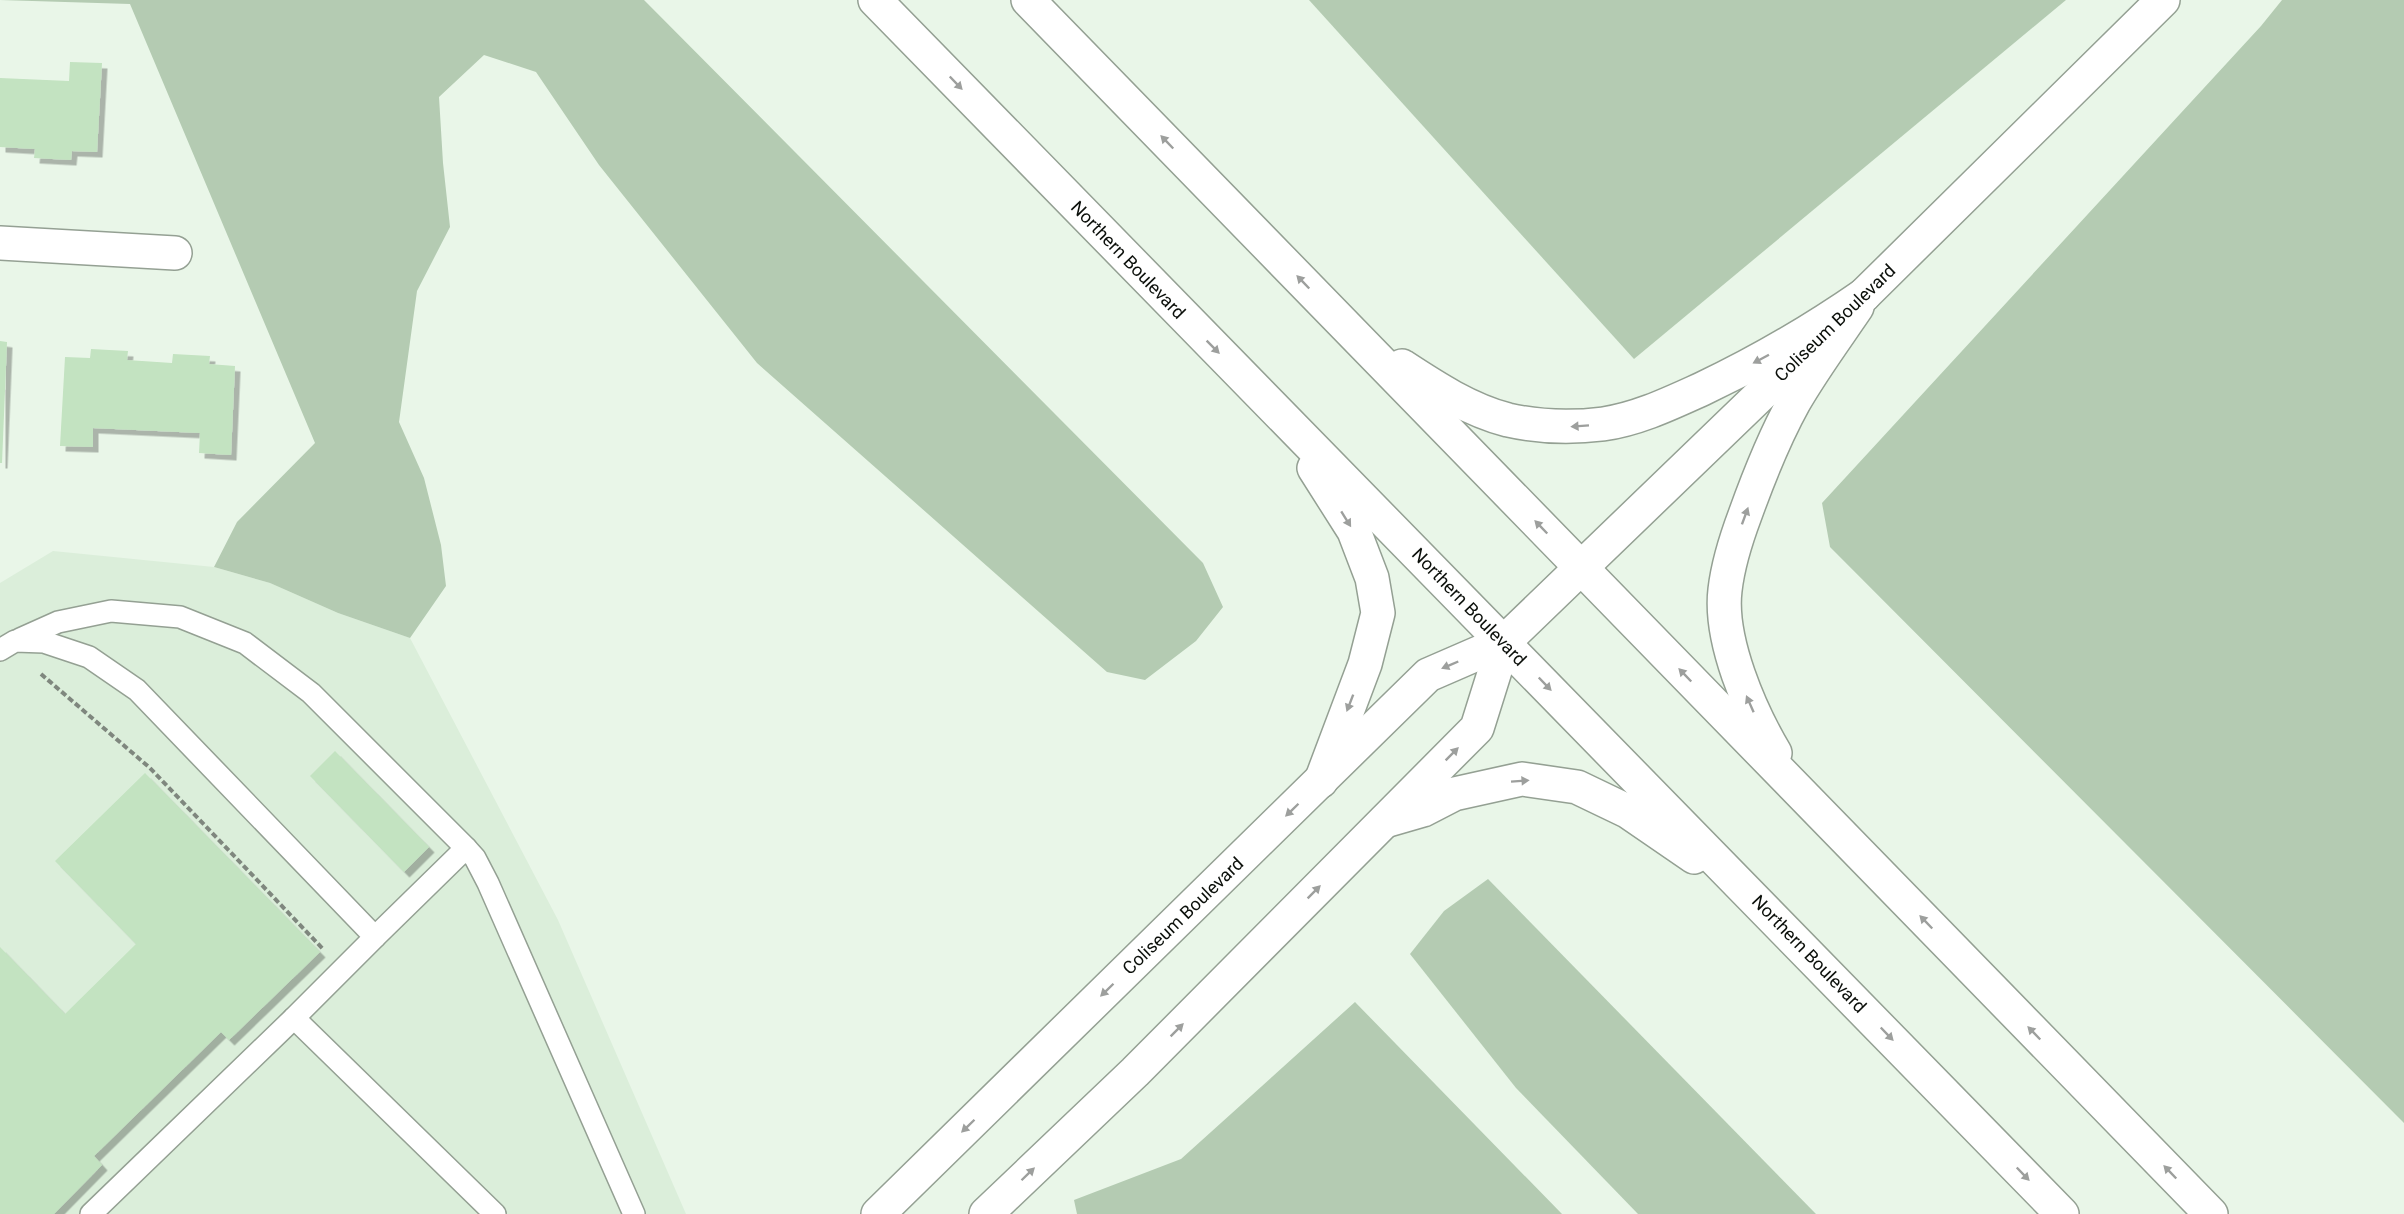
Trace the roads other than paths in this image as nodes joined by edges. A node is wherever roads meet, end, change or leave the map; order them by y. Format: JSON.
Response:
{"nodes":[{"id":1,"x":875,"y":0,"type":"edge"},
{"id":2,"x":1028,"y":0,"type":"edge"},
{"id":3,"x":2163,"y":0,"type":"edge"},
{"id":4,"x":0,"y":243,"type":"edge"},
{"id":5,"x":175,"y":253,"type":"dead end"},
{"id":6,"x":1864,"y":295,"type":"junction"},
{"id":7,"x":1332,"y":311,"type":"junction"},
{"id":8,"x":1281,"y":416,"type":"junction"},
{"id":9,"x":1582,"y":569,"type":"junction"},
{"id":10,"x":1504,"y":642,"type":"junction"},
{"id":11,"x":8,"y":645,"type":"edge"},
{"id":12,"x":1321,"y":781,"type":"junction"},
{"id":13,"x":1799,"y":792,"type":"junction"},
{"id":14,"x":1385,"y":821,"type":"junction"},
{"id":15,"x":466,"y":848,"type":"junction"},
{"id":16,"x":1756,"y":900,"type":"junction"},
{"id":17,"x":375,"y":937,"type":"junction"},
{"id":18,"x":294,"y":1018,"type":"junction"},
{"id":19,"x":92,"y":1214,"type":"edge"},
{"id":20,"x":495,"y":1214,"type":"edge"},
{"id":21,"x":634,"y":1214,"type":"edge"},
{"id":22,"x":878,"y":1214,"type":"edge"},
{"id":23,"x":986,"y":1214,"type":"edge"},
{"id":24,"x":2062,"y":1214,"type":"edge"},
{"id":25,"x":2211,"y":1214,"type":"edge"}],
"edges":[{"from":1,"to":8,"type":"main road","name":"Northern Boulevard","one_way":true},
{"from":7,"to":2,"type":"main road","one_way":true},
{"from":3,"to":6,"type":"main road","name":"Coliseum Boulevard"},
{"from":4,"to":5,"type":"main road"},
{"from":6,"to":7,"type":"main road","one_way":true},
{"from":6,"to":9,"type":"main road","name":"Coliseum Boulevard"},
{"from":13,"to":6,"type":"main road","one_way":true},
{"from":9,"to":7,"type":"main road","one_way":true},
{"from":8,"to":10,"type":"main road","name":"Northern Boulevard"},
{"from":8,"to":12,"type":"main road","one_way":true},
{"from":9,"to":10,"type":"main road","name":"Coliseum Boulevard"},
{"from":13,"to":9,"type":"main road","one_way":true},
{"from":10,"to":12,"type":"main road","name":"Coliseum Boulevard","one_way":true},
{"from":14,"to":10,"type":"main road","name":"Coliseum Boulevard","one_way":true},
{"from":10,"to":16,"type":"main road","name":"Northern Boulevard","one_way":true},
{"from":11,"to":15,"type":"lane"},
{"from":11,"to":17,"type":"lane"},
{"from":12,"to":22,"type":"main road","name":"Coliseum Boulevard","one_way":true},
{"from":25,"to":13,"type":"main road","one_way":true},
{"from":14,"to":16,"type":"main road","one_way":true},
{"from":23,"to":14,"type":"main road","name":"Coliseum Boulevard","one_way":true},
{"from":15,"to":17,"type":"lane"},
{"from":15,"to":21,"type":"lane"},
{"from":16,"to":24,"type":"main road","name":"Northern Boulevard","one_way":true},
{"from":17,"to":18,"type":"lane"},
{"from":18,"to":19,"type":"lane"},
{"from":18,"to":20,"type":"lane"}]}
